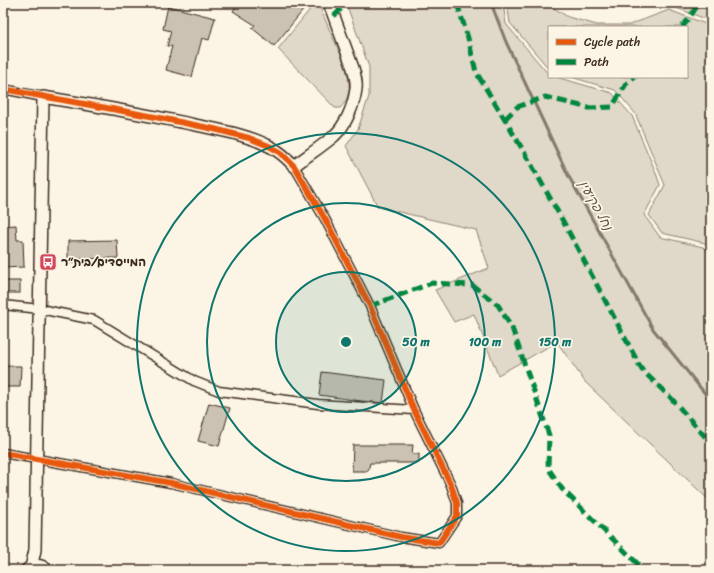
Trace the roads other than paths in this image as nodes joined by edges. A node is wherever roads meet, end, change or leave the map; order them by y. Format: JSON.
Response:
{"nodes":[{"id":1,"x":329,"y":3,"type":"edge"},
{"id":2,"x":3,"y":89,"type":"edge"},
{"id":3,"x":43,"y":97,"type":"junction"},
{"id":4,"x":294,"y":166,"type":"junction"},
{"id":5,"x":3,"y":305,"type":"edge"},
{"id":6,"x":40,"y":309,"type":"junction"},
{"id":7,"x":414,"y":410,"type":"junction"},
{"id":8,"x":3,"y":453,"type":"edge"},
{"id":9,"x":37,"y":460,"type":"junction"},
{"id":10,"x":35,"y":550,"type":"junction"},
{"id":11,"x":28,"y":569,"type":"edge"},
{"id":12,"x":45,"y":569,"type":"edge"}],
"edges":[{"from":1,"to":4,"type":"street"},
{"from":2,"to":3,"type":"street"},
{"from":3,"to":4,"type":"street"},
{"from":3,"to":6,"type":"street"},
{"from":4,"to":7,"type":"street"},
{"from":5,"to":6,"type":"street"},
{"from":6,"to":7,"type":"street"},
{"from":6,"to":9,"type":"street"},
{"from":7,"to":9,"type":"street"},
{"from":8,"to":9,"type":"street"},
{"from":9,"to":10,"type":"street"},
{"from":10,"to":11,"type":"street"},
{"from":10,"to":12,"type":"street"},
{"from":11,"to":12,"type":"main road"}]}
